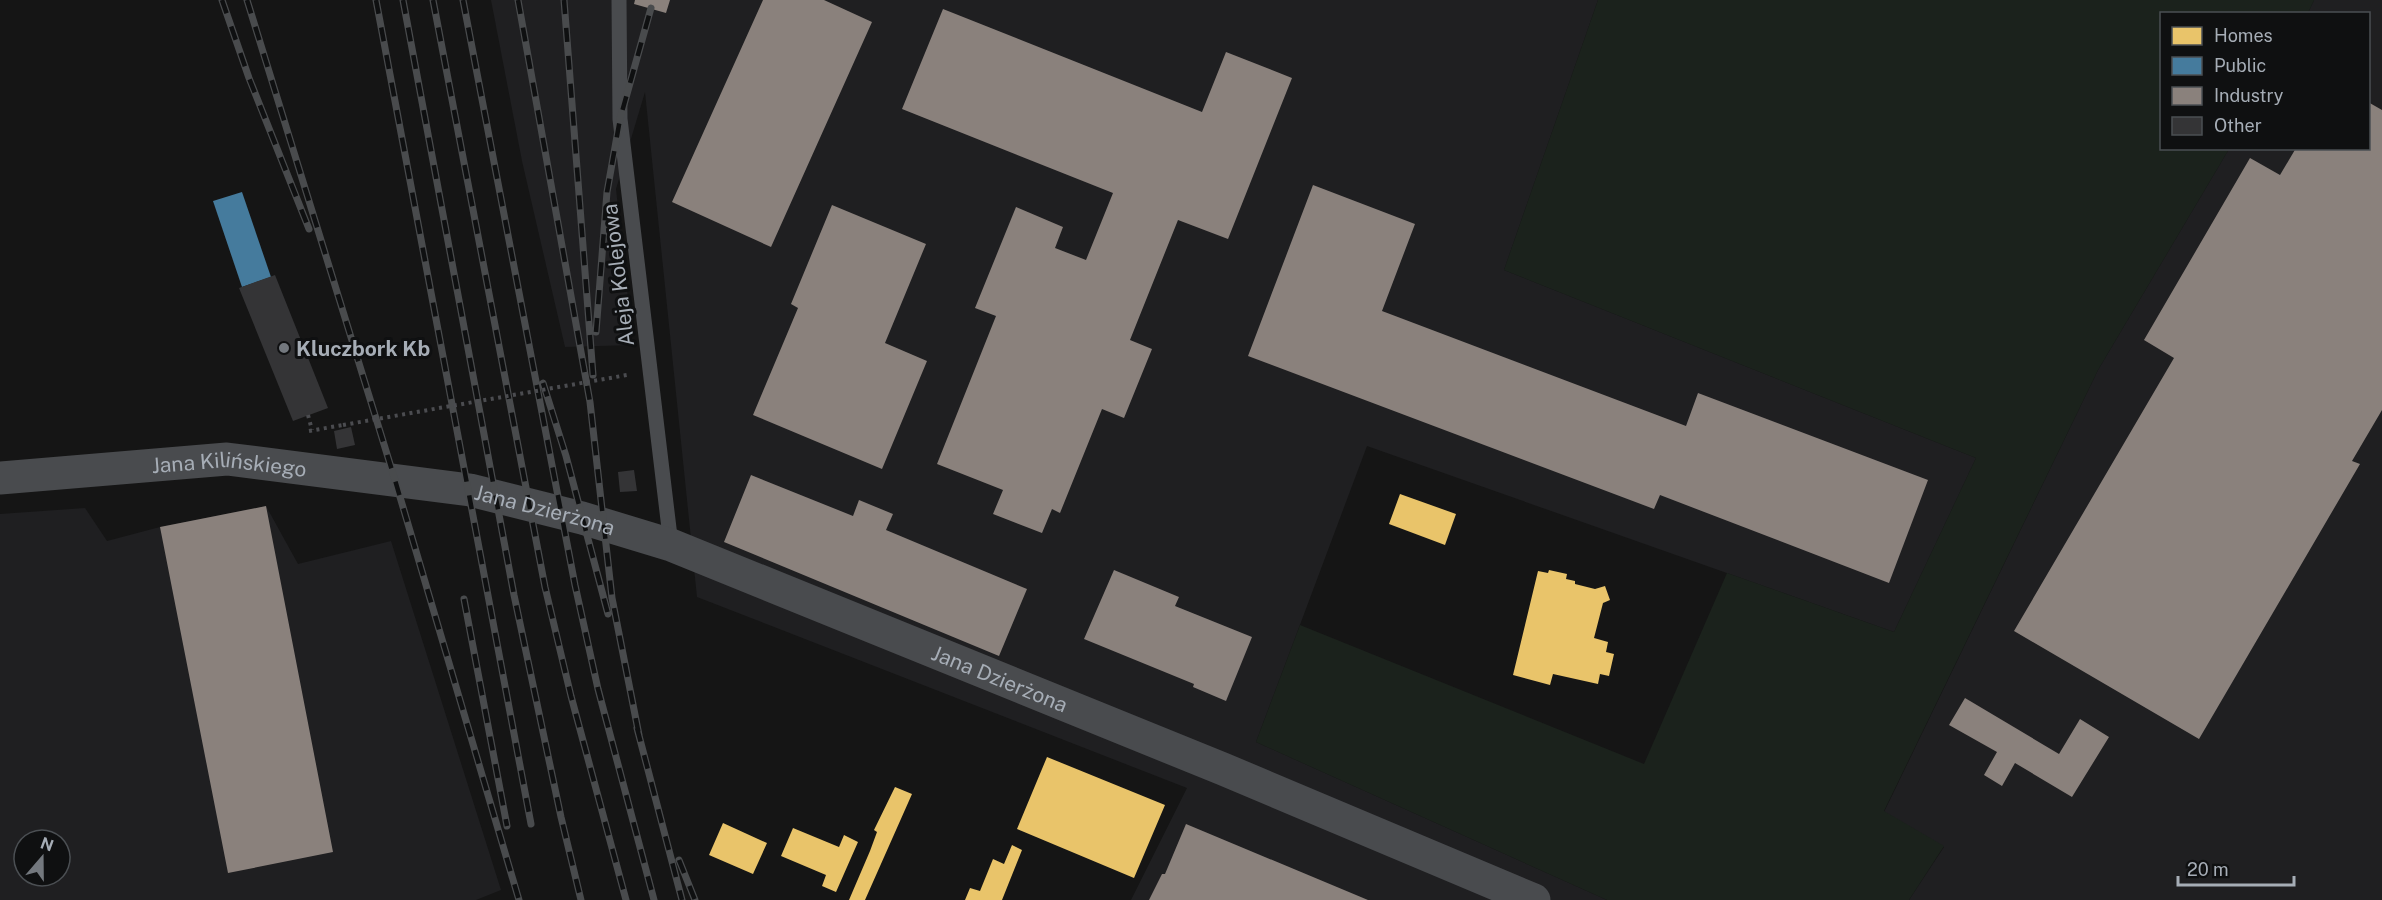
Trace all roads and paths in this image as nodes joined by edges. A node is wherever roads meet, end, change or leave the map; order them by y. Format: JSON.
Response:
{"nodes":[{"id":1,"x":620,"y":0,"type":"edge"},
{"id":2,"x":627,"y":375,"type":"dead end"},
{"id":3,"x":308,"y":415,"type":"dead end"},
{"id":4,"x":344,"y":424,"type":"dead end"},
{"id":5,"x":312,"y":430,"type":"dead end"},
{"id":6,"x":0,"y":478,"type":"edge"},
{"id":7,"x":456,"y":488,"type":"joint"},
{"id":8,"x":671,"y":545,"type":"junction"},
{"id":9,"x":1534,"y":900,"type":"edge"}],
"edges":[{"from":1,"to":8,"type":"lane","name":"Aleja Kolejowa"},
{"from":2,"to":4,"type":"path","bridge":true},
{"from":3,"to":5,"type":"path"},
{"from":6,"to":7,"type":"street","name":"Jana Kilińskiego"},
{"from":7,"to":8,"type":"street","name":"Jana Dzierżona"},
{"from":8,"to":9,"type":"street","name":"Jana Dzierżona"}]}
